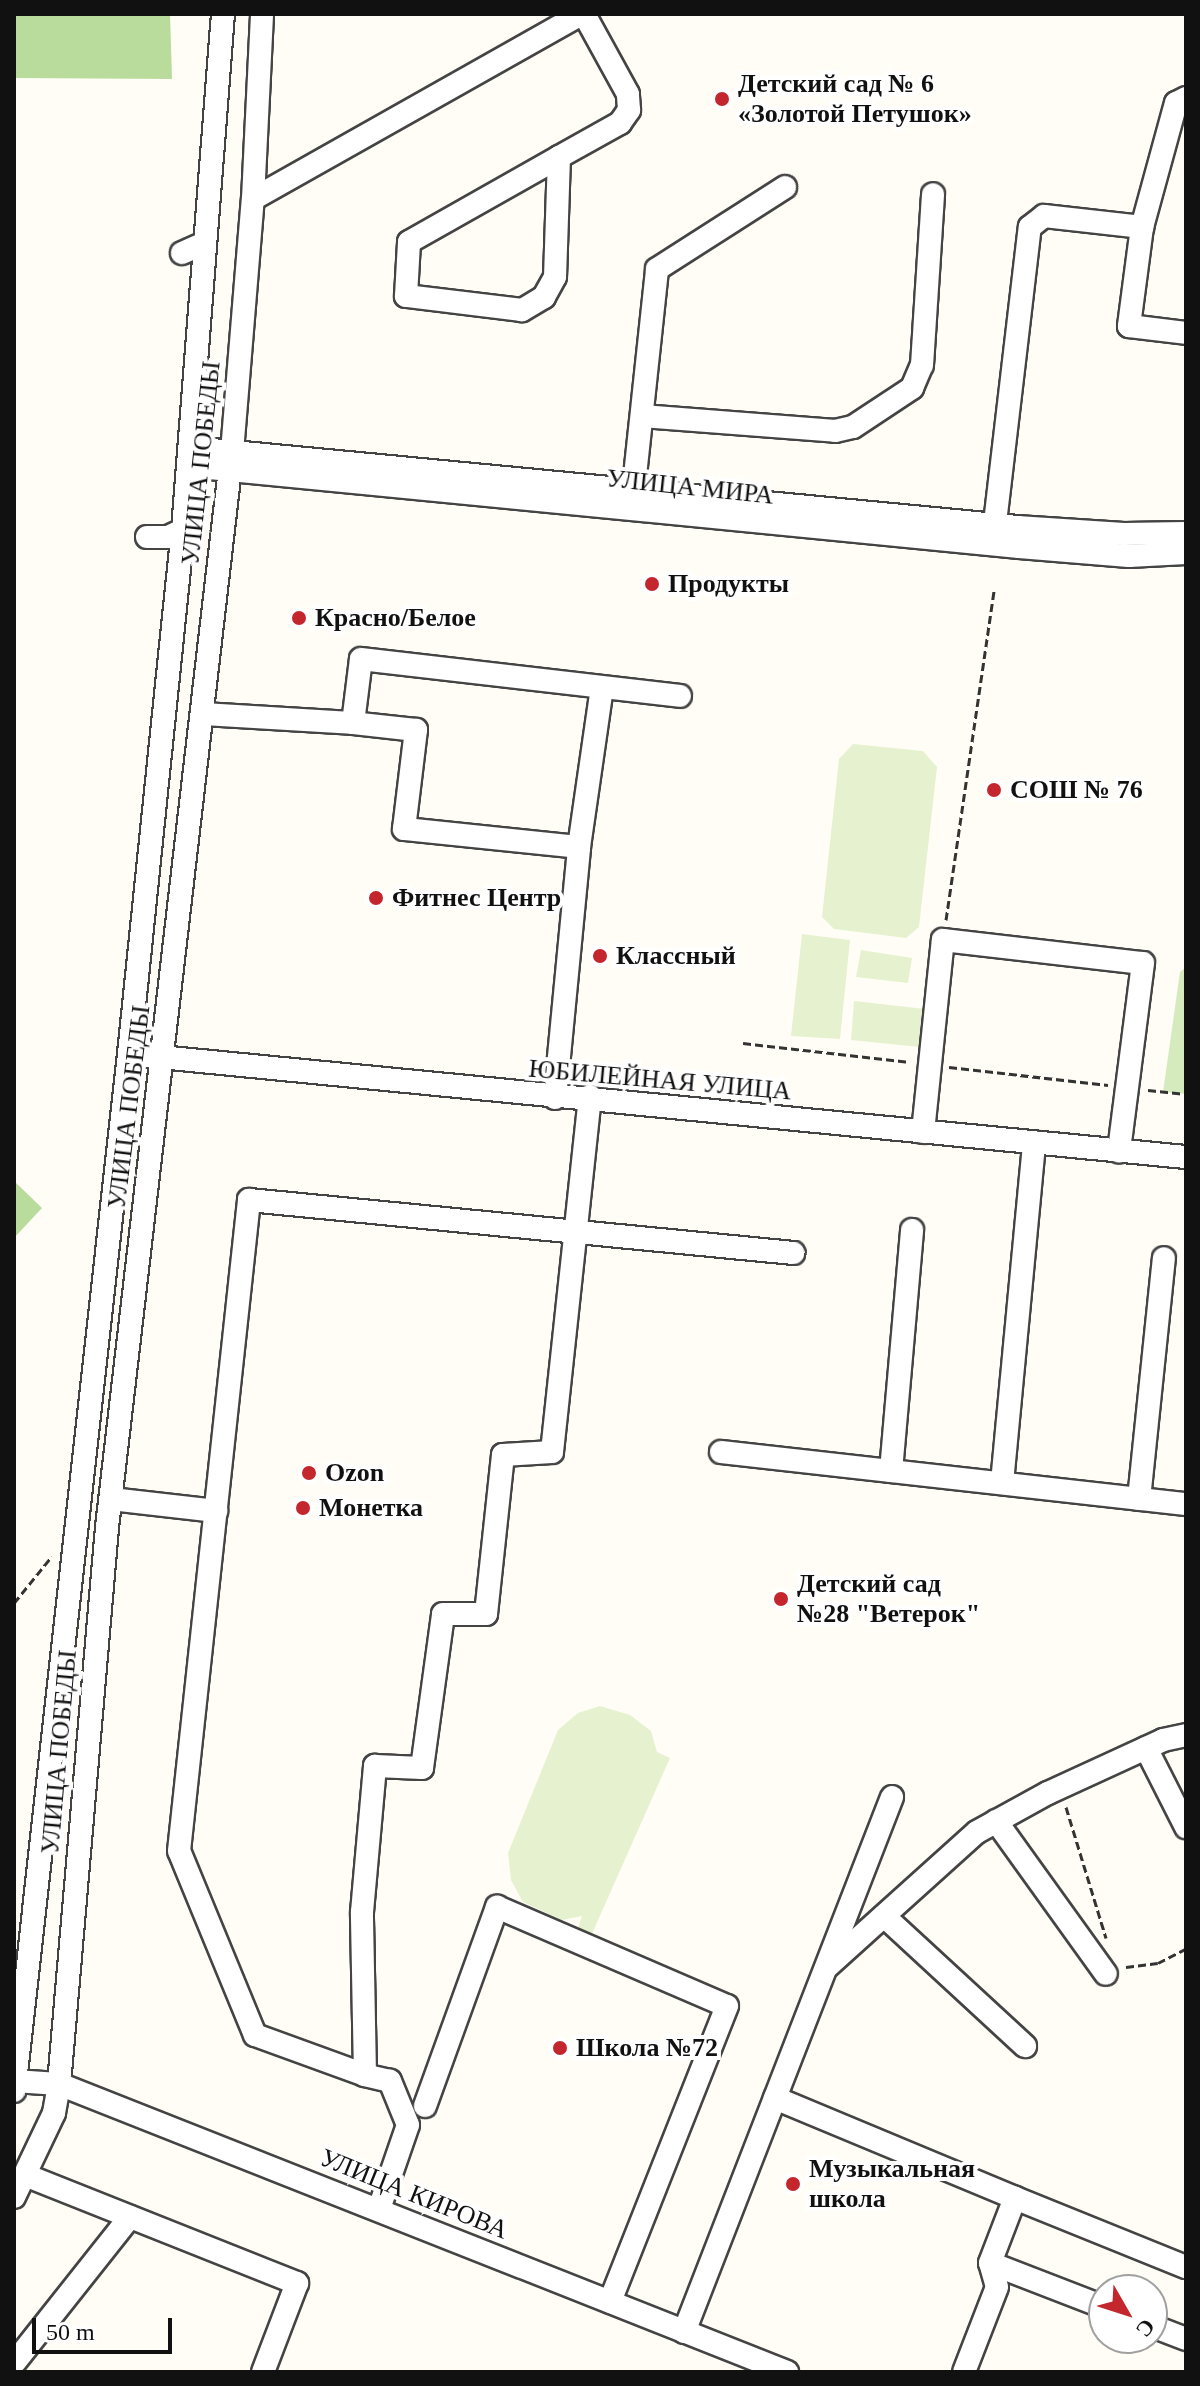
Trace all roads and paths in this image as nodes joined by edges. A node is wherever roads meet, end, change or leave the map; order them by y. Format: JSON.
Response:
{"nodes":[{"id":1,"x":223,"y":14,"type":"edge"},
{"id":2,"x":262,"y":14,"type":"edge"},
{"id":3,"x":583,"y":14,"type":"edge"},
{"id":4,"x":1186,"y":98,"type":"edge"},
{"id":5,"x":559,"y":157,"type":"junction"},
{"id":6,"x":785,"y":187,"type":"dead end"},
{"id":7,"x":933,"y":194,"type":"dead end"},
{"id":8,"x":253,"y":199,"type":"junction"},
{"id":9,"x":1142,"y":227,"type":"junction"},
{"id":10,"x":204,"y":243,"type":"junction"},
{"id":11,"x":182,"y":253,"type":"dead end"},
{"id":12,"x":1186,"y":333,"type":"edge"},
{"id":13,"x":642,"y":416,"type":"junction"},
{"id":14,"x":190,"y":457,"type":"junction"},
{"id":15,"x":231,"y":461,"type":"junction"},
{"id":16,"x":632,"y":500,"type":"junction"},
{"id":17,"x":183,"y":530,"type":"junction"},
{"id":18,"x":1186,"y":533,"type":"edge"},
{"id":19,"x":994,"y":535,"type":"junction"},
{"id":20,"x":147,"y":537,"type":"dead end"},
{"id":21,"x":1186,"y":553,"type":"edge"},
{"id":22,"x":994,"y":590,"type":"dead end"},
{"id":23,"x":602,"y":688,"type":"junction"},
{"id":24,"x":680,"y":696,"type":"dead end"},
{"id":25,"x":202,"y":714,"type":"junction"},
{"id":26,"x":353,"y":723,"type":"junction"},
{"id":27,"x":579,"y":847,"type":"junction"},
{"id":28,"x":943,"y":940,"type":"junction"},
{"id":29,"x":743,"y":1043,"type":"dead end"},
{"id":30,"x":129,"y":1054,"type":"junction"},
{"id":31,"x":163,"y":1058,"type":"junction"},
{"id":32,"x":930,"y":1065,"type":"junction"},
{"id":33,"x":1127,"y":1087,"type":"junction"},
{"id":34,"x":1186,"y":1094,"type":"edge"},
{"id":35,"x":555,"y":1098,"type":"junction"},
{"id":36,"x":590,"y":1099,"type":"junction"},
{"id":37,"x":923,"y":1132,"type":"junction"},
{"id":38,"x":1034,"y":1143,"type":"junction"},
{"id":39,"x":1119,"y":1151,"type":"junction"},
{"id":40,"x":1186,"y":1157,"type":"edge"},
{"id":41,"x":912,"y":1230,"type":"dead end"},
{"id":42,"x":576,"y":1232,"type":"junction"},
{"id":43,"x":793,"y":1253,"type":"dead end"},
{"id":44,"x":1164,"y":1258,"type":"dead end"},
{"id":45,"x":721,"y":1452,"type":"dead end"},
{"id":46,"x":891,"y":1471,"type":"junction"},
{"id":47,"x":1002,"y":1483,"type":"junction"},
{"id":48,"x":111,"y":1499,"type":"junction"},
{"id":49,"x":1139,"y":1499,"type":"junction"},
{"id":50,"x":1186,"y":1504,"type":"edge"},
{"id":51,"x":216,"y":1511,"type":"junction"},
{"id":52,"x":52,"y":1556,"type":"dead end"},
{"id":53,"x":14,"y":1603,"type":"edge"},
{"id":54,"x":1186,"y":1735,"type":"edge"},
{"id":55,"x":1146,"y":1748,"type":"junction"},
{"id":56,"x":1060,"y":1788,"type":"junction"},
{"id":57,"x":892,"y":1797,"type":"dead end"},
{"id":58,"x":996,"y":1821,"type":"junction"},
{"id":59,"x":1186,"y":1827,"type":"edge"},
{"id":60,"x":884,"y":1916,"type":"junction"},
{"id":61,"x":1109,"y":1947,"type":"dead end"},
{"id":62,"x":1186,"y":1949,"type":"edge"},
{"id":63,"x":824,"y":1969,"type":"junction"},
{"id":64,"x":1114,"y":1970,"type":"joint"},
{"id":65,"x":1025,"y":2046,"type":"dead end"},
{"id":66,"x":365,"y":2075,"type":"junction"},
{"id":67,"x":59,"y":2084,"type":"junction"},
{"id":68,"x":15,"y":2085,"type":"edge"},
{"id":69,"x":775,"y":2098,"type":"junction"},
{"id":70,"x":425,"y":2106,"type":"dead end"},
{"id":71,"x":25,"y":2175,"type":"junction"},
{"id":72,"x":14,"y":2197,"type":"edge"},
{"id":73,"x":1015,"y":2198,"type":"junction"},
{"id":74,"x":379,"y":2209,"type":"junction"},
{"id":75,"x":130,"y":2217,"type":"junction"},
{"id":76,"x":990,"y":2263,"type":"junction"},
{"id":77,"x":1186,"y":2267,"type":"edge"},
{"id":78,"x":1088,"y":2301,"type":"edge"},
{"id":79,"x":610,"y":2302,"type":"junction"},
{"id":80,"x":684,"y":2332,"type":"junction"},
{"id":81,"x":15,"y":2362,"type":"edge"},
{"id":82,"x":263,"y":2372,"type":"edge"},
{"id":83,"x":787,"y":2372,"type":"edge"},
{"id":84,"x":964,"y":2372,"type":"edge"}],
"edges":[{"from":1,"to":10,"type":"street","name":"УЛИЦА ПОБЕДЫ"},
{"from":2,"to":8,"type":"street","name":"УЛИЦА ПОБЕДЫ"},
{"from":3,"to":5,"type":"street"},
{"from":3,"to":8,"type":"street"},
{"from":4,"to":9,"type":"street"},
{"from":5,"to":5,"type":"street"},
{"from":6,"to":13,"type":"street"},
{"from":7,"to":13,"type":"street"},
{"from":8,"to":15,"type":"street","name":"УЛИЦА ПОБЕДЫ"},
{"from":9,"to":12,"type":"street"},
{"from":9,"to":19,"type":"street"},
{"from":10,"to":11,"type":"street"},
{"from":10,"to":14,"type":"street","name":"УЛИЦА ПОБЕДЫ"},
{"from":13,"to":16,"type":"street"},
{"from":14,"to":15,"type":"street","name":"УЛИЦА МИРА"},
{"from":14,"to":17,"type":"street","name":"УЛИЦА ПОБЕДЫ"},
{"from":15,"to":16,"type":"street","name":"УЛИЦА МИРА"},
{"from":15,"to":25,"type":"street","name":"УЛИЦА ПОБЕДЫ"},
{"from":16,"to":19,"type":"street","name":"УЛИЦА МИРА"},
{"from":17,"to":20,"type":"street"},
{"from":17,"to":30,"type":"street","name":"УЛИЦА ПОБЕДЫ"},
{"from":18,"to":19,"type":"street","name":"УЛИЦА МИРА"},
{"from":19,"to":21,"type":"street","name":"УЛИЦА МИРА"},
{"from":22,"to":28,"type":"path"},
{"from":23,"to":24,"type":"street"},
{"from":23,"to":26,"type":"street"},
{"from":23,"to":27,"type":"street"},
{"from":25,"to":26,"type":"street"},
{"from":25,"to":31,"type":"street","name":"УЛИЦА ПОБЕДЫ"},
{"from":26,"to":27,"type":"street"},
{"from":27,"to":35,"type":"street"},
{"from":28,"to":32,"type":"street"},
{"from":28,"to":33,"type":"street"},
{"from":29,"to":32,"type":"path"},
{"from":30,"to":31,"type":"street","name":"ЮБИЛЕЙНАЯ УЛИЦА"},
{"from":30,"to":68,"type":"street","name":"УЛИЦА ПОБЕДЫ"},
{"from":31,"to":35,"type":"street","name":"ЮБИЛЕЙНАЯ УЛИЦА"},
{"from":31,"to":48,"type":"street","name":"УЛИЦА ПОБЕДЫ"},
{"from":32,"to":33,"type":"path"},
{"from":32,"to":37,"type":"street"},
{"from":33,"to":34,"type":"path"},
{"from":33,"to":39,"type":"street"},
{"from":35,"to":36,"type":"street","name":"ЮБИЛЕЙНАЯ УЛИЦА"},
{"from":36,"to":37,"type":"street","name":"ЮБИЛЕЙНАЯ УЛИЦА"},
{"from":36,"to":42,"type":"street"},
{"from":37,"to":38,"type":"street","name":"ЮБИЛЕЙНАЯ УЛИЦА"},
{"from":38,"to":39,"type":"street","name":"ЮБИЛЕЙНАЯ УЛИЦА"},
{"from":38,"to":47,"type":"street"},
{"from":39,"to":40,"type":"street","name":"ЮБИЛЕЙНАЯ УЛИЦА"},
{"from":41,"to":46,"type":"street"},
{"from":42,"to":43,"type":"street"},
{"from":42,"to":51,"type":"street"},
{"from":42,"to":66,"type":"street"},
{"from":44,"to":49,"type":"street"},
{"from":45,"to":46,"type":"street"},
{"from":46,"to":47,"type":"street"},
{"from":47,"to":49,"type":"street"},
{"from":48,"to":51,"type":"street"},
{"from":48,"to":67,"type":"street","name":"УЛИЦА ПОБЕДЫ"},
{"from":49,"to":50,"type":"street"},
{"from":51,"to":66,"type":"street"},
{"from":52,"to":53,"type":"path"},
{"from":54,"to":55,"type":"street"},
{"from":55,"to":56,"type":"street"},
{"from":55,"to":59,"type":"street"},
{"from":56,"to":58,"type":"street"},
{"from":56,"to":61,"type":"path"},
{"from":57,"to":63,"type":"street"},
{"from":58,"to":60,"type":"street"},
{"from":58,"to":64,"type":"street"},
{"from":60,"to":63,"type":"street"},
{"from":60,"to":65,"type":"street"},
{"from":62,"to":64,"type":"path"},
{"from":63,"to":69,"type":"street"},
{"from":66,"to":74,"type":"street"},
{"from":67,"to":68,"type":"street","name":"УЛИЦА КИРОВА"},
{"from":67,"to":71,"type":"street","name":"УЛИЦА ПОБЕДЫ"},
{"from":67,"to":74,"type":"street","name":"УЛИЦА КИРОВА"},
{"from":69,"to":73,"type":"street"},
{"from":69,"to":80,"type":"street"},
{"from":70,"to":79,"type":"street"},
{"from":71,"to":72,"type":"street","name":"УЛИЦА ПОБЕДЫ"},
{"from":71,"to":75,"type":"street"},
{"from":73,"to":76,"type":"street"},
{"from":73,"to":77,"type":"street"},
{"from":74,"to":79,"type":"street","name":"УЛИЦА КИРОВА"},
{"from":75,"to":81,"type":"street"},
{"from":75,"to":82,"type":"street"},
{"from":76,"to":78,"type":"street"},
{"from":76,"to":84,"type":"street"},
{"from":79,"to":80,"type":"street","name":"УЛИЦА КИРОВА"},
{"from":80,"to":83,"type":"street","name":"УЛИЦА КИРОВА"}]}
